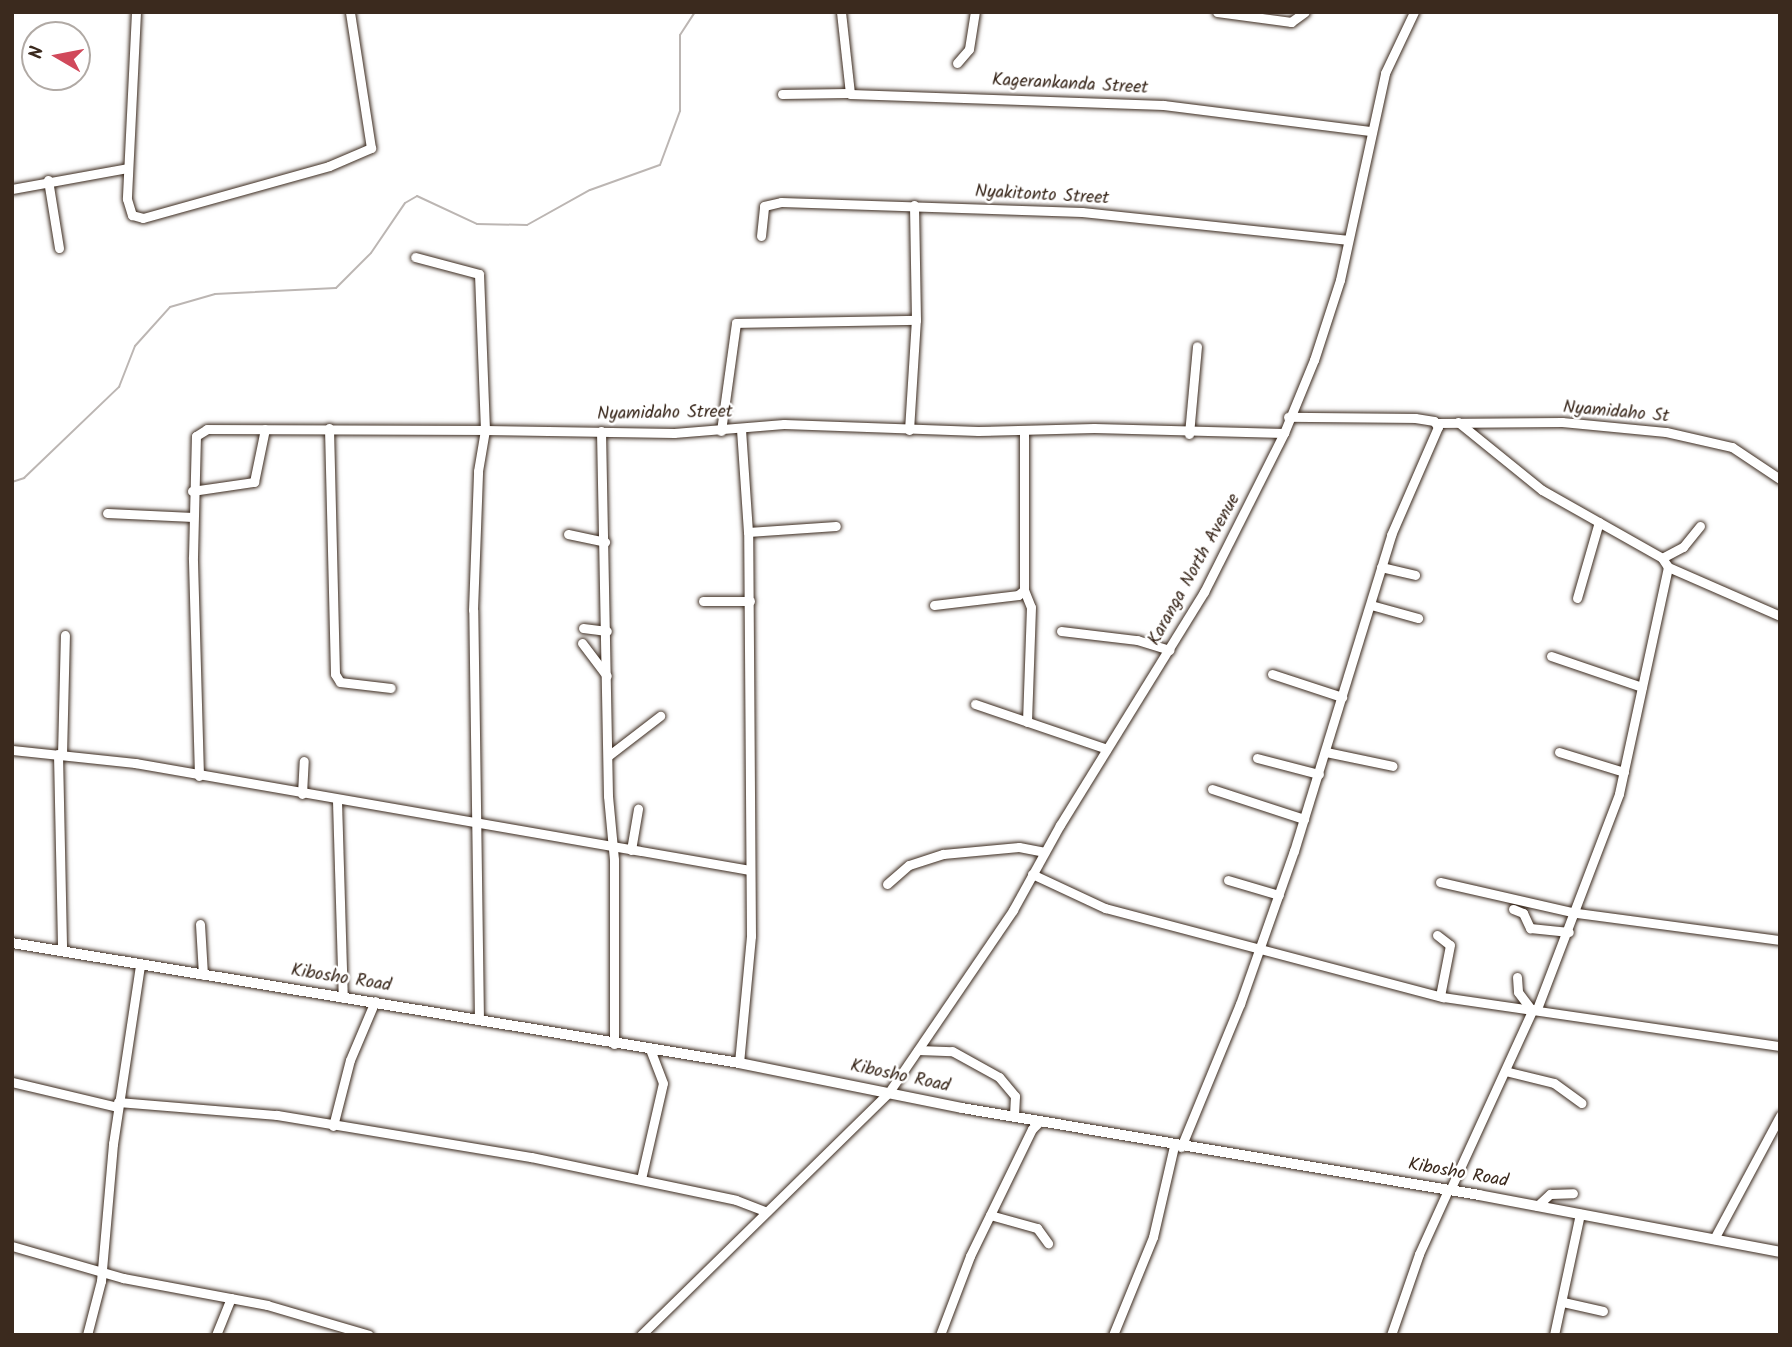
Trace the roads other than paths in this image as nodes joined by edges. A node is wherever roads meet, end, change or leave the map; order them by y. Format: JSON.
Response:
{"nodes":[{"id":1,"x":136,"y":12,"type":"edge"},
{"id":2,"x":350,"y":12,"type":"edge"},
{"id":3,"x":841,"y":12,"type":"edge"},
{"id":4,"x":975,"y":12,"type":"edge"},
{"id":5,"x":1217,"y":12,"type":"edge"},
{"id":6,"x":1305,"y":12,"type":"edge"},
{"id":7,"x":1414,"y":12,"type":"edge"},
{"id":8,"x":957,"y":63,"type":"dead end"},
{"id":9,"x":848,"y":93,"type":"junction"},
{"id":10,"x":782,"y":94,"type":"dead end"},
{"id":11,"x":1371,"y":131,"type":"junction"},
{"id":12,"x":127,"y":168,"type":"junction"},
{"id":13,"x":48,"y":180,"type":"junction"},
{"id":14,"x":12,"y":189,"type":"edge"},
{"id":15,"x":914,"y":205,"type":"junction"},
{"id":16,"x":761,"y":236,"type":"dead end"},
{"id":17,"x":1347,"y":240,"type":"junction"},
{"id":18,"x":59,"y":248,"type":"dead end"},
{"id":19,"x":415,"y":257,"type":"dead end"},
{"id":20,"x":916,"y":320,"type":"junction"},
{"id":21,"x":1197,"y":346,"type":"dead end"},
{"id":22,"x":1288,"y":417,"type":"junction"},
{"id":23,"x":1458,"y":422,"type":"junction"},
{"id":24,"x":1437,"y":423,"type":"junction"},
{"id":25,"x":329,"y":428,"type":"junction"},
{"id":26,"x":265,"y":429,"type":"junction"},
{"id":27,"x":741,"y":429,"type":"junction"},
{"id":28,"x":909,"y":429,"type":"junction"},
{"id":29,"x":485,"y":430,"type":"junction"},
{"id":30,"x":1024,"y":430,"type":"junction"},
{"id":31,"x":601,"y":431,"type":"junction"},
{"id":32,"x":721,"y":431,"type":"junction"},
{"id":33,"x":1189,"y":433,"type":"junction"},
{"id":34,"x":1284,"y":433,"type":"junction"},
{"id":35,"x":1780,"y":479,"type":"edge"},
{"id":36,"x":192,"y":491,"type":"junction"},
{"id":37,"x":107,"y":513,"type":"dead end"},
{"id":38,"x":193,"y":517,"type":"junction"},
{"id":39,"x":1600,"y":522,"type":"junction"},
{"id":40,"x":836,"y":526,"type":"dead end"},
{"id":41,"x":1700,"y":526,"type":"dead end"},
{"id":42,"x":748,"y":532,"type":"junction"},
{"id":43,"x":568,"y":534,"type":"dead end"},
{"id":44,"x":605,"y":542,"type":"junction"},
{"id":45,"x":1662,"y":558,"type":"junction"},
{"id":46,"x":1381,"y":567,"type":"junction"},
{"id":47,"x":1668,"y":567,"type":"junction"},
{"id":48,"x":1415,"y":575,"type":"dead end"},
{"id":49,"x":1024,"y":590,"type":"junction"},
{"id":50,"x":1577,"y":598,"type":"dead end"},
{"id":51,"x":703,"y":601,"type":"dead end"},
{"id":52,"x":750,"y":601,"type":"junction"},
{"id":53,"x":1371,"y":605,"type":"junction"},
{"id":54,"x":934,"y":606,"type":"dead end"},
{"id":55,"x":1780,"y":616,"type":"edge"},
{"id":56,"x":1418,"y":618,"type":"dead end"},
{"id":57,"x":583,"y":628,"type":"dead end"},
{"id":58,"x":607,"y":631,"type":"junction"},
{"id":59,"x":1061,"y":631,"type":"dead end"},
{"id":60,"x":65,"y":635,"type":"dead end"},
{"id":61,"x":582,"y":643,"type":"dead end"},
{"id":62,"x":1170,"y":650,"type":"junction"},
{"id":63,"x":1550,"y":656,"type":"dead end"},
{"id":64,"x":1272,"y":674,"type":"dead end"},
{"id":65,"x":607,"y":676,"type":"junction"},
{"id":66,"x":1642,"y":687,"type":"junction"},
{"id":67,"x":391,"y":688,"type":"dead end"},
{"id":68,"x":1342,"y":696,"type":"junction"},
{"id":69,"x":975,"y":704,"type":"dead end"},
{"id":70,"x":660,"y":716,"type":"dead end"},
{"id":71,"x":1027,"y":722,"type":"junction"},
{"id":72,"x":1107,"y":749,"type":"junction"},
{"id":73,"x":12,"y":750,"type":"edge"},
{"id":74,"x":1326,"y":752,"type":"junction"},
{"id":75,"x":1559,"y":752,"type":"dead end"},
{"id":76,"x":60,"y":754,"type":"junction"},
{"id":77,"x":608,"y":756,"type":"junction"},
{"id":78,"x":1256,"y":758,"type":"dead end"},
{"id":79,"x":304,"y":761,"type":"dead end"},
{"id":80,"x":1393,"y":766,"type":"dead end"},
{"id":81,"x":1624,"y":772,"type":"junction"},
{"id":82,"x":1319,"y":775,"type":"junction"},
{"id":83,"x":198,"y":776,"type":"junction"},
{"id":84,"x":1212,"y":789,"type":"dead end"},
{"id":85,"x":302,"y":794,"type":"junction"},
{"id":86,"x":337,"y":801,"type":"junction"},
{"id":87,"x":638,"y":809,"type":"dead end"},
{"id":88,"x":1304,"y":819,"type":"junction"},
{"id":89,"x":477,"y":825,"type":"junction"},
{"id":90,"x":612,"y":847,"type":"junction"},
{"id":91,"x":631,"y":850,"type":"junction"},
{"id":92,"x":1044,"y":852,"type":"junction"},
{"id":93,"x":750,"y":870,"type":"junction"},
{"id":94,"x":1032,"y":874,"type":"junction"},
{"id":95,"x":1227,"y":880,"type":"dead end"},
{"id":96,"x":1440,"y":882,"type":"dead end"},
{"id":97,"x":887,"y":884,"type":"dead end"},
{"id":98,"x":1279,"y":895,"type":"junction"},
{"id":99,"x":1513,"y":909,"type":"dead end"},
{"id":100,"x":1577,"y":913,"type":"junction"},
{"id":101,"x":200,"y":925,"type":"dead end"},
{"id":102,"x":1569,"y":932,"type":"junction"},
{"id":103,"x":1437,"y":935,"type":"dead end"},
{"id":104,"x":1780,"y":940,"type":"edge"},
{"id":105,"x":12,"y":943,"type":"edge"},
{"id":106,"x":1261,"y":946,"type":"junction"},
{"id":107,"x":62,"y":951,"type":"junction"},
{"id":108,"x":140,"y":965,"type":"junction"},
{"id":109,"x":203,"y":975,"type":"junction"},
{"id":110,"x":1517,"y":977,"type":"dead end"},
{"id":111,"x":1440,"y":996,"type":"junction"},
{"id":112,"x":343,"y":998,"type":"junction"},
{"id":113,"x":375,"y":1001,"type":"junction"},
{"id":114,"x":1533,"y":1009,"type":"junction"},
{"id":115,"x":479,"y":1020,"type":"junction"},
{"id":116,"x":614,"y":1044,"type":"junction"},
{"id":117,"x":1780,"y":1046,"type":"edge"},
{"id":118,"x":650,"y":1049,"type":"junction"},
{"id":119,"x":918,"y":1049,"type":"junction"},
{"id":120,"x":740,"y":1063,"type":"junction"},
{"id":121,"x":1505,"y":1071,"type":"junction"},
{"id":122,"x":12,"y":1082,"type":"edge"},
{"id":123,"x":889,"y":1091,"type":"junction"},
{"id":124,"x":118,"y":1104,"type":"junction"},
{"id":125,"x":1582,"y":1104,"type":"dead end"},
{"id":126,"x":1780,"y":1116,"type":"edge"},
{"id":127,"x":1014,"y":1117,"type":"junction"},
{"id":128,"x":1040,"y":1121,"type":"junction"},
{"id":129,"x":333,"y":1126,"type":"junction"},
{"id":130,"x":1178,"y":1146,"type":"junction"},
{"id":131,"x":641,"y":1179,"type":"junction"},
{"id":132,"x":1449,"y":1190,"type":"junction"},
{"id":133,"x":1573,"y":1194,"type":"dead end"},
{"id":134,"x":1537,"y":1206,"type":"junction"},
{"id":135,"x":765,"y":1211,"type":"junction"},
{"id":136,"x":1580,"y":1214,"type":"junction"},
{"id":137,"x":990,"y":1215,"type":"junction"},
{"id":138,"x":1714,"y":1239,"type":"junction"},
{"id":139,"x":1048,"y":1243,"type":"dead end"},
{"id":140,"x":12,"y":1246,"type":"edge"},
{"id":141,"x":1780,"y":1252,"type":"edge"},
{"id":142,"x":102,"y":1273,"type":"junction"},
{"id":143,"x":231,"y":1298,"type":"junction"},
{"id":144,"x":1563,"y":1302,"type":"junction"},
{"id":145,"x":1603,"y":1311,"type":"dead end"},
{"id":146,"x":87,"y":1335,"type":"edge"},
{"id":147,"x":216,"y":1335,"type":"edge"},
{"id":148,"x":369,"y":1335,"type":"edge"},
{"id":149,"x":641,"y":1335,"type":"edge"},
{"id":150,"x":940,"y":1335,"type":"edge"},
{"id":151,"x":1113,"y":1335,"type":"edge"},
{"id":152,"x":1391,"y":1335,"type":"edge"},
{"id":153,"x":1554,"y":1335,"type":"edge"}],
"edges":[{"from":1,"to":12,"type":"street"},
{"from":2,"to":12,"type":"street"},
{"from":3,"to":9,"type":"street"},
{"from":4,"to":8,"type":"street"},
{"from":5,"to":6,"type":"street"},
{"from":7,"to":11,"type":"street","name":"Karanga North Avenue"},
{"from":9,"to":10,"type":"street","name":"Kagerankanda Street"},
{"from":9,"to":11,"type":"street","name":"Kagerankanda Street"},
{"from":11,"to":17,"type":"street","name":"Karanga North Avenue"},
{"from":12,"to":13,"type":"street"},
{"from":13,"to":14,"type":"street"},
{"from":13,"to":18,"type":"street"},
{"from":15,"to":16,"type":"street","name":"Nyakitonto Street"},
{"from":15,"to":17,"type":"street","name":"Nyakitonto Street"},
{"from":15,"to":20,"type":"street"},
{"from":17,"to":22,"type":"street","name":"Karanga North Avenue"},
{"from":19,"to":29,"type":"street"},
{"from":20,"to":28,"type":"street"},
{"from":20,"to":32,"type":"street"},
{"from":21,"to":33,"type":"street"},
{"from":22,"to":24,"type":"street","name":"Nyamidaho St"},
{"from":22,"to":34,"type":"street","name":"Karanga North Avenue"},
{"from":23,"to":24,"type":"street","name":"Nyamidaho St"},
{"from":23,"to":35,"type":"street","name":"Nyamidaho St"},
{"from":23,"to":39,"type":"street"},
{"from":24,"to":46,"type":"street"},
{"from":25,"to":26,"type":"street","name":"Nyamidaho Street"},
{"from":25,"to":29,"type":"street","name":"Nyamidaho Street"},
{"from":25,"to":67,"type":"street"},
{"from":26,"to":36,"type":"street"},
{"from":26,"to":36,"type":"street","name":"Nyamidaho Street"},
{"from":27,"to":28,"type":"street","name":"Nyamidaho Street"},
{"from":27,"to":32,"type":"street","name":"Nyamidaho Street"},
{"from":27,"to":42,"type":"street"},
{"from":28,"to":30,"type":"street","name":"Nyamidaho Street"},
{"from":29,"to":31,"type":"street","name":"Nyamidaho Street"},
{"from":29,"to":89,"type":"street"},
{"from":30,"to":33,"type":"street","name":"Nyamidaho Street"},
{"from":30,"to":49,"type":"street"},
{"from":31,"to":32,"type":"street","name":"Nyamidaho Street"},
{"from":31,"to":44,"type":"street"},
{"from":33,"to":34,"type":"street","name":"Nyamidaho Street"},
{"from":34,"to":62,"type":"street","name":"Karanga North Avenue"},
{"from":36,"to":38,"type":"street"},
{"from":37,"to":38,"type":"street"},
{"from":38,"to":83,"type":"street"},
{"from":39,"to":45,"type":"street"},
{"from":39,"to":50,"type":"street"},
{"from":40,"to":42,"type":"street"},
{"from":41,"to":45,"type":"street"},
{"from":42,"to":52,"type":"street"},
{"from":43,"to":44,"type":"street"},
{"from":44,"to":58,"type":"street"},
{"from":45,"to":47,"type":"street"},
{"from":46,"to":48,"type":"street"},
{"from":46,"to":53,"type":"street"},
{"from":47,"to":55,"type":"street"},
{"from":47,"to":66,"type":"street"},
{"from":49,"to":54,"type":"street"},
{"from":49,"to":71,"type":"street"},
{"from":51,"to":52,"type":"street"},
{"from":52,"to":93,"type":"street"},
{"from":53,"to":56,"type":"street"},
{"from":53,"to":68,"type":"street"},
{"from":57,"to":58,"type":"street"},
{"from":58,"to":65,"type":"street"},
{"from":59,"to":62,"type":"street"},
{"from":60,"to":76,"type":"street"},
{"from":61,"to":65,"type":"street"},
{"from":62,"to":72,"type":"street","name":"Karanga North Avenue"},
{"from":63,"to":66,"type":"street"},
{"from":64,"to":68,"type":"street"},
{"from":65,"to":77,"type":"street"},
{"from":66,"to":81,"type":"street"},
{"from":68,"to":74,"type":"street"},
{"from":69,"to":71,"type":"street"},
{"from":70,"to":77,"type":"street"},
{"from":71,"to":72,"type":"street"},
{"from":72,"to":92,"type":"street","name":"Karanga North Avenue"},
{"from":73,"to":76,"type":"street"},
{"from":74,"to":80,"type":"street"},
{"from":74,"to":82,"type":"street"},
{"from":75,"to":81,"type":"street"},
{"from":76,"to":83,"type":"street"},
{"from":76,"to":107,"type":"street"},
{"from":77,"to":90,"type":"street"},
{"from":78,"to":82,"type":"street"},
{"from":79,"to":85,"type":"street"},
{"from":81,"to":100,"type":"street"},
{"from":82,"to":88,"type":"street"},
{"from":83,"to":85,"type":"street"},
{"from":84,"to":88,"type":"street"},
{"from":85,"to":86,"type":"street"},
{"from":86,"to":89,"type":"street"},
{"from":86,"to":112,"type":"street"},
{"from":87,"to":91,"type":"street"},
{"from":88,"to":98,"type":"street"},
{"from":89,"to":90,"type":"street"},
{"from":89,"to":115,"type":"street"},
{"from":90,"to":91,"type":"street"},
{"from":90,"to":116,"type":"street"},
{"from":91,"to":93,"type":"street"},
{"from":92,"to":94,"type":"street","name":"Karanga North Avenue"},
{"from":92,"to":97,"type":"street"},
{"from":93,"to":120,"type":"street"},
{"from":94,"to":106,"type":"street"},
{"from":94,"to":119,"type":"street","name":"Karanga North Avenue"},
{"from":95,"to":98,"type":"street"},
{"from":96,"to":100,"type":"street"},
{"from":98,"to":106,"type":"street"},
{"from":99,"to":102,"type":"street"},
{"from":100,"to":102,"type":"street"},
{"from":100,"to":104,"type":"street"},
{"from":101,"to":109,"type":"street"},
{"from":102,"to":114,"type":"street"},
{"from":103,"to":111,"type":"street"},
{"from":105,"to":107,"type":"street","name":"Kibosho Road"},
{"from":106,"to":111,"type":"street"},
{"from":106,"to":130,"type":"street"},
{"from":107,"to":108,"type":"street","name":"Kibosho Road"},
{"from":108,"to":109,"type":"street","name":"Kibosho Road"},
{"from":108,"to":124,"type":"street"},
{"from":109,"to":112,"type":"street","name":"Kibosho Road"},
{"from":110,"to":114,"type":"street"},
{"from":111,"to":114,"type":"street"},
{"from":112,"to":113,"type":"street","name":"Kibosho Road"},
{"from":113,"to":115,"type":"street","name":"Kibosho Road"},
{"from":113,"to":129,"type":"street"},
{"from":114,"to":117,"type":"street"},
{"from":114,"to":121,"type":"street"},
{"from":115,"to":116,"type":"street","name":"Kibosho Road"},
{"from":116,"to":118,"type":"street","name":"Kibosho Road"},
{"from":118,"to":120,"type":"street","name":"Kibosho Road"},
{"from":118,"to":131,"type":"street"},
{"from":119,"to":123,"type":"street","name":"Karanga North Avenue"},
{"from":119,"to":127,"type":"street"},
{"from":120,"to":123,"type":"street","name":"Kibosho Road"},
{"from":121,"to":125,"type":"street"},
{"from":121,"to":132,"type":"street"},
{"from":122,"to":124,"type":"street"},
{"from":123,"to":127,"type":"street","name":"Kibosho Road"},
{"from":123,"to":135,"type":"street","name":"Karanga North Avenue"},
{"from":124,"to":129,"type":"street"},
{"from":124,"to":142,"type":"street"},
{"from":126,"to":138,"type":"street"},
{"from":127,"to":128,"type":"street","name":"Kibosho Road"},
{"from":128,"to":130,"type":"street","name":"Kibosho Road"},
{"from":128,"to":137,"type":"street"},
{"from":129,"to":131,"type":"street"},
{"from":130,"to":132,"type":"street","name":"Kibosho Road"},
{"from":130,"to":151,"type":"street"},
{"from":131,"to":135,"type":"street"},
{"from":132,"to":134,"type":"street","name":"Kibosho Road"},
{"from":132,"to":152,"type":"street"},
{"from":133,"to":134,"type":"street"},
{"from":134,"to":136,"type":"street","name":"Kibosho Road"},
{"from":135,"to":149,"type":"street","name":"Karanga North Avenue"},
{"from":136,"to":138,"type":"street","name":"Kibosho Road"},
{"from":136,"to":144,"type":"street"},
{"from":137,"to":139,"type":"street"},
{"from":137,"to":150,"type":"street"},
{"from":138,"to":141,"type":"street","name":"Kibosho Road"},
{"from":140,"to":142,"type":"street"},
{"from":142,"to":143,"type":"street"},
{"from":142,"to":146,"type":"street"},
{"from":143,"to":147,"type":"street"},
{"from":143,"to":148,"type":"street"},
{"from":144,"to":145,"type":"street"},
{"from":144,"to":153,"type":"street"}]}
